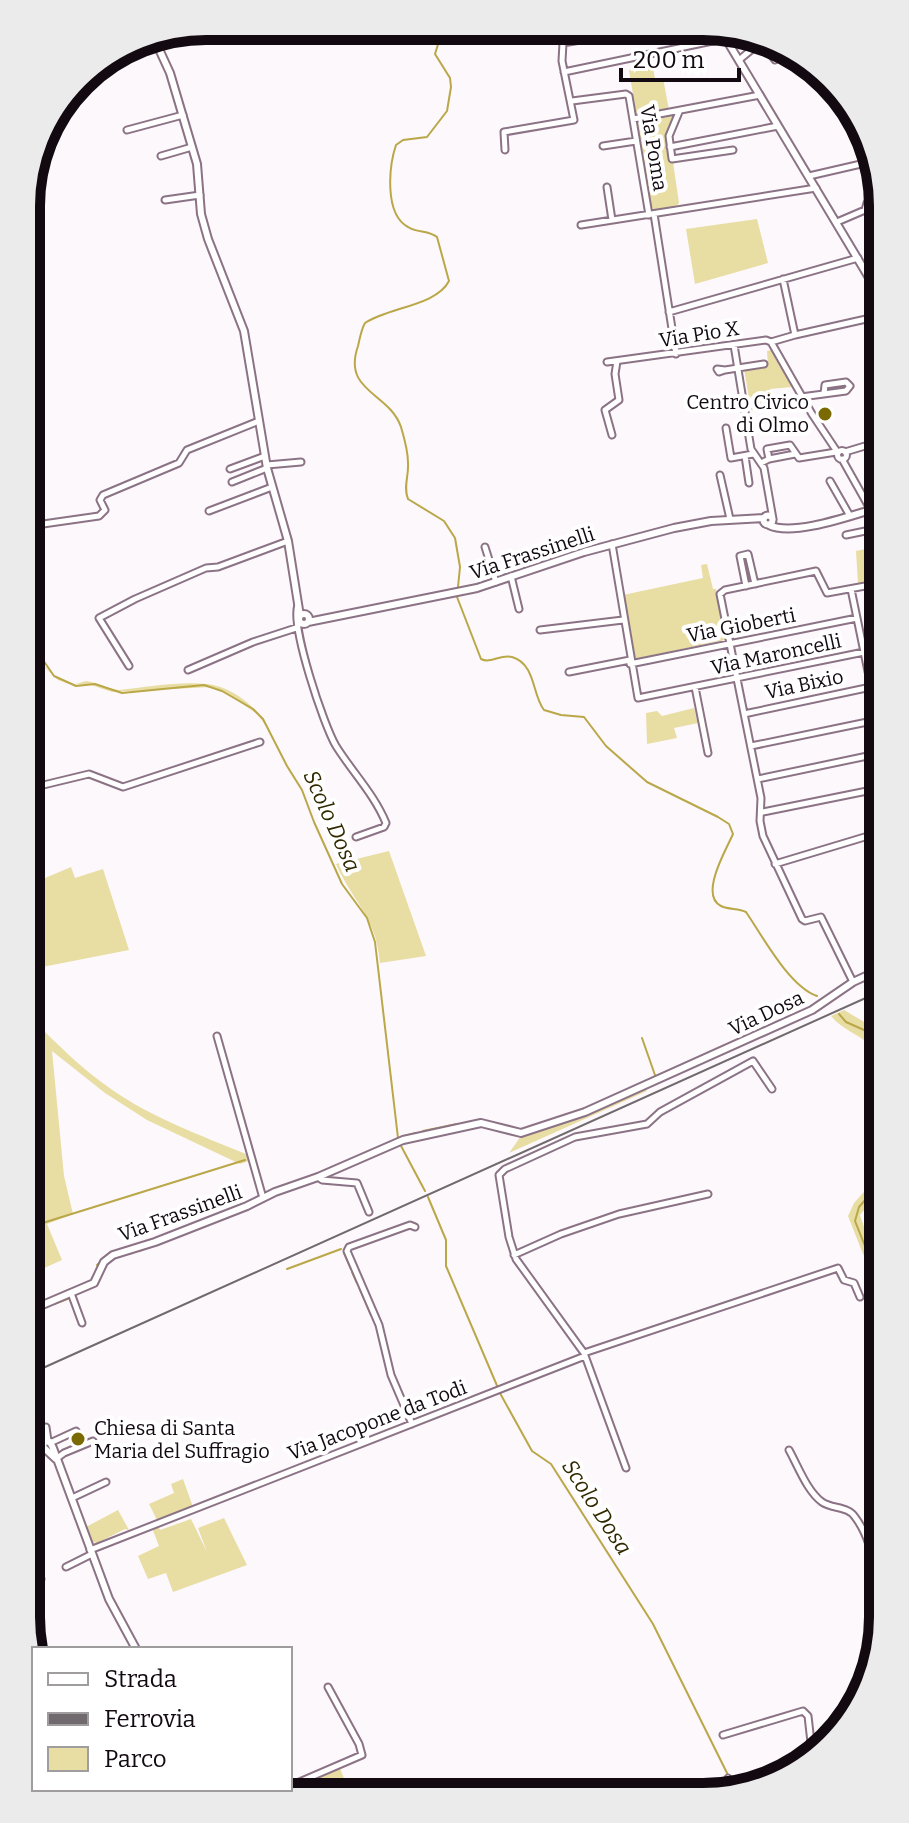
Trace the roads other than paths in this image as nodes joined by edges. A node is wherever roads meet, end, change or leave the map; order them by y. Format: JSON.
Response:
{"nodes":[{"id":1,"x":584,"y":40,"type":"edge"},
{"id":2,"x":710,"y":40,"type":"edge"},
{"id":3,"x":728,"y":41,"type":"edge"},
{"id":4,"x":158,"y":48,"type":"edge"},
{"id":5,"x":754,"y":48,"type":"edge"},
{"id":6,"x":771,"y":55,"type":"edge"},
{"id":7,"x":739,"y":60,"type":"junction"},
{"id":8,"x":775,"y":60,"type":"dead end"},
{"id":9,"x":564,"y":72,"type":"junction"},
{"id":10,"x":760,"y":95,"type":"junction"},
{"id":11,"x":572,"y":101,"type":"junction"},
{"id":12,"x":679,"y":112,"type":"junction"},
{"id":13,"x":183,"y":115,"type":"junction"},
{"id":14,"x":633,"y":119,"type":"junction"},
{"id":15,"x":779,"y":126,"type":"junction"},
{"id":16,"x":127,"y":130,"type":"dead end"},
{"id":17,"x":636,"y":141,"type":"junction"},
{"id":18,"x":603,"y":146,"type":"dead end"},
{"id":19,"x":192,"y":147,"type":"junction"},
{"id":20,"x":670,"y":147,"type":"junction"},
{"id":21,"x":505,"y":150,"type":"dead end"},
{"id":22,"x":733,"y":150,"type":"dead end"},
{"id":23,"x":161,"y":156,"type":"dead end"},
{"id":24,"x":863,"y":164,"type":"edge"},
{"id":25,"x":809,"y":176,"type":"junction"},
{"id":26,"x":607,"y":187,"type":"dead end"},
{"id":27,"x":816,"y":188,"type":"junction"},
{"id":28,"x":200,"y":195,"type":"junction"},
{"id":29,"x":165,"y":200,"type":"dead end"},
{"id":30,"x":869,"y":202,"type":"edge"},
{"id":31,"x":651,"y":214,"type":"junction"},
{"id":32,"x":612,"y":220,"type":"junction"},
{"id":33,"x":837,"y":222,"type":"junction"},
{"id":34,"x":581,"y":225,"type":"dead end"},
{"id":35,"x":858,"y":258,"type":"junction"},
{"id":36,"x":869,"y":265,"type":"edge"},
{"id":37,"x":863,"y":267,"type":"junction"},
{"id":38,"x":869,"y":277,"type":"edge"},
{"id":39,"x":783,"y":279,"type":"junction"},
{"id":40,"x":669,"y":312,"type":"junction"},
{"id":41,"x":869,"y":318,"type":"edge"},
{"id":42,"x":794,"y":335,"type":"junction"},
{"id":43,"x":771,"y":342,"type":"junction"},
{"id":44,"x":734,"y":345,"type":"junction"},
{"id":45,"x":676,"y":354,"type":"junction"},
{"id":46,"x":617,"y":361,"type":"junction"},
{"id":47,"x":607,"y":362,"type":"dead end"},
{"id":48,"x":764,"y":364,"type":"dead end"},
{"id":49,"x":738,"y":368,"type":"junction"},
{"id":50,"x":725,"y":370,"type":"dead end"},
{"id":51,"x":824,"y":394,"type":"junction"},
{"id":52,"x":801,"y":397,"type":"junction"},
{"id":53,"x":259,"y":421,"type":"junction"},
{"id":54,"x":726,"y":428,"type":"dead end"},
{"id":55,"x":612,"y":435,"type":"dead end"},
{"id":56,"x":869,"y":445,"type":"edge"},
{"id":57,"x":753,"y":454,"type":"junction"},
{"id":58,"x":795,"y":454,"type":"junction"},
{"id":59,"x":840,"y":454,"type":"junction"},
{"id":60,"x":265,"y":456,"type":"junction"},
{"id":61,"x":745,"y":456,"type":"junction"},
{"id":62,"x":736,"y":458,"type":"junction"},
{"id":63,"x":769,"y":459,"type":"junction"},
{"id":64,"x":301,"y":462,"type":"dead end"},
{"id":65,"x":761,"y":463,"type":"junction"},
{"id":66,"x":267,"y":467,"type":"junction"},
{"id":67,"x":738,"y":468,"type":"dead end"},
{"id":68,"x":230,"y":469,"type":"dead end"},
{"id":69,"x":720,"y":475,"type":"dead end"},
{"id":70,"x":830,"y":481,"type":"dead end"},
{"id":71,"x":232,"y":482,"type":"dead end"},
{"id":72,"x":749,"y":483,"type":"dead end"},
{"id":73,"x":272,"y":487,"type":"junction"},
{"id":74,"x":869,"y":510,"type":"edge"},
{"id":75,"x":209,"y":511,"type":"dead end"},
{"id":76,"x":850,"y":516,"type":"junction"},
{"id":77,"x":730,"y":519,"type":"junction"},
{"id":78,"x":768,"y":520,"type":"junction"},
{"id":79,"x":40,"y":524,"type":"edge"},
{"id":80,"x":869,"y":533,"type":"edge"},
{"id":81,"x":846,"y":535,"type":"dead end"},
{"id":82,"x":288,"y":541,"type":"junction"},
{"id":83,"x":612,"y":544,"type":"junction"},
{"id":84,"x":485,"y":547,"type":"dead end"},
{"id":85,"x":511,"y":576,"type":"junction"},
{"id":86,"x":496,"y":582,"type":"junction"},
{"id":87,"x":755,"y":584,"type":"junction"},
{"id":88,"x":869,"y":585,"type":"edge"},
{"id":89,"x":746,"y":586,"type":"junction"},
{"id":90,"x":851,"y":589,"type":"junction"},
{"id":91,"x":519,"y":609,"type":"dead end"},
{"id":92,"x":303,"y":616,"type":"junction"},
{"id":93,"x":857,"y":618,"type":"junction"},
{"id":94,"x":623,"y":620,"type":"junction"},
{"id":95,"x":297,"y":630,"type":"junction"},
{"id":96,"x":540,"y":630,"type":"dead end"},
{"id":97,"x":730,"y":643,"type":"junction"},
{"id":98,"x":864,"y":652,"type":"junction"},
{"id":99,"x":630,"y":662,"type":"junction"},
{"id":100,"x":129,"y":666,"type":"dead end"},
{"id":101,"x":188,"y":670,"type":"dead end"},
{"id":102,"x":569,"y":672,"type":"dead end"},
{"id":103,"x":869,"y":677,"type":"edge"},
{"id":104,"x":737,"y":679,"type":"junction"},
{"id":105,"x":695,"y":687,"type":"junction"},
{"id":106,"x":869,"y":687,"type":"edge"},
{"id":107,"x":744,"y":714,"type":"junction"},
{"id":108,"x":869,"y":719,"type":"edge"},
{"id":109,"x":260,"y":742,"type":"dead end"},
{"id":110,"x":751,"y":746,"type":"junction"},
{"id":111,"x":708,"y":753,"type":"dead end"},
{"id":112,"x":869,"y":756,"type":"edge"},
{"id":113,"x":758,"y":779,"type":"junction"},
{"id":114,"x":40,"y":786,"type":"edge"},
{"id":115,"x":869,"y":791,"type":"edge"},
{"id":116,"x":763,"y":812,"type":"junction"},
{"id":117,"x":869,"y":836,"type":"edge"},
{"id":118,"x":356,"y":837,"type":"dead end"},
{"id":119,"x":775,"y":864,"type":"junction"},
{"id":120,"x":869,"y":975,"type":"edge"},
{"id":121,"x":853,"y":982,"type":"junction"},
{"id":122,"x":217,"y":1036,"type":"dead end"},
{"id":123,"x":663,"y":1077,"type":"joint"},
{"id":124,"x":772,"y":1089,"type":"dead end"},
{"id":125,"x":318,"y":1177,"type":"junction"},
{"id":126,"x":708,"y":1194,"type":"dead end"},
{"id":127,"x":263,"y":1198,"type":"junction"},
{"id":128,"x":369,"y":1212,"type":"dead end"},
{"id":129,"x":415,"y":1227,"type":"dead end"},
{"id":130,"x":514,"y":1255,"type":"junction"},
{"id":131,"x":71,"y":1293,"type":"junction"},
{"id":132,"x":860,"y":1297,"type":"dead end"},
{"id":133,"x":40,"y":1306,"type":"edge"},
{"id":134,"x":82,"y":1323,"type":"dead end"},
{"id":135,"x":584,"y":1354,"type":"junction"},
{"id":136,"x":412,"y":1424,"type":"junction"},
{"id":137,"x":46,"y":1427,"type":"dead end"},
{"id":138,"x":76,"y":1431,"type":"dead end"},
{"id":139,"x":93,"y":1441,"type":"dead end"},
{"id":140,"x":44,"y":1444,"type":"edge"},
{"id":141,"x":789,"y":1450,"type":"dead end"},
{"id":142,"x":56,"y":1459,"type":"junction"},
{"id":143,"x":626,"y":1468,"type":"dead end"},
{"id":144,"x":106,"y":1482,"type":"dead end"},
{"id":145,"x":72,"y":1498,"type":"junction"},
{"id":146,"x":869,"y":1549,"type":"edge"},
{"id":147,"x":91,"y":1552,"type":"junction"},
{"id":148,"x":66,"y":1567,"type":"dead end"},
{"id":149,"x":133,"y":1647,"type":"edge"},
{"id":150,"x":328,"y":1687,"type":"dead end"},
{"id":151,"x":723,"y":1735,"type":"dead end"},
{"id":152,"x":811,"y":1742,"type":"edge"},
{"id":153,"x":728,"y":1778,"type":"dead end"},
{"id":154,"x":730,"y":1781,"type":"edge"},
{"id":155,"x":297,"y":1783,"type":"edge"}],
"edges":[{"from":1,"to":9,"type":"street"},
{"from":2,"to":9,"type":"street"},
{"from":3,"to":7,"type":"street"},
{"from":4,"to":13,"type":"street"},
{"from":5,"to":7,"type":"street"},
{"from":6,"to":8,"type":"street"},
{"from":7,"to":10,"type":"street"},
{"from":9,"to":11,"type":"street"},
{"from":10,"to":12,"type":"street"},
{"from":10,"to":15,"type":"street"},
{"from":11,"to":14,"type":"street","name":"Via Poma"},
{"from":11,"to":21,"type":"street"},
{"from":12,"to":14,"type":"street"},
{"from":12,"to":20,"type":"street"},
{"from":13,"to":16,"type":"street"},
{"from":13,"to":19,"type":"street"},
{"from":14,"to":17,"type":"street","name":"Via Poma"},
{"from":15,"to":20,"type":"street"},
{"from":15,"to":25,"type":"street"},
{"from":17,"to":18,"type":"street"},
{"from":17,"to":31,"type":"street","name":"Via Poma"},
{"from":19,"to":23,"type":"street"},
{"from":19,"to":28,"type":"street"},
{"from":20,"to":22,"type":"street"},
{"from":24,"to":25,"type":"street"},
{"from":25,"to":27,"type":"street"},
{"from":26,"to":32,"type":"street"},
{"from":27,"to":31,"type":"street"},
{"from":27,"to":33,"type":"street"},
{"from":28,"to":29,"type":"street"},
{"from":28,"to":53,"type":"street"},
{"from":30,"to":33,"type":"street"},
{"from":31,"to":32,"type":"street"},
{"from":31,"to":40,"type":"street","name":"Via Poma"},
{"from":32,"to":34,"type":"street"},
{"from":33,"to":35,"type":"street"},
{"from":35,"to":37,"type":"street"},
{"from":35,"to":39,"type":"street"},
{"from":36,"to":37,"type":"street"},
{"from":37,"to":38,"type":"street"},
{"from":39,"to":40,"type":"street"},
{"from":39,"to":42,"type":"street"},
{"from":40,"to":45,"type":"street","name":"Via Poma"},
{"from":41,"to":42,"type":"street","name":"Via Pio X"},
{"from":42,"to":43,"type":"street","name":"Via Pio X"},
{"from":43,"to":44,"type":"street","name":"Via Pio X"},
{"from":43,"to":52,"type":"street"},
{"from":44,"to":45,"type":"street","name":"Via Pio X"},
{"from":44,"to":49,"type":"street"},
{"from":45,"to":46,"type":"street","name":"Via Pio X"},
{"from":46,"to":47,"type":"street","name":"Via Pio X"},
{"from":46,"to":55,"type":"street"},
{"from":48,"to":49,"type":"street"},
{"from":49,"to":50,"type":"street"},
{"from":49,"to":57,"type":"street"},
{"from":51,"to":51,"type":"street"},
{"from":51,"to":52,"type":"street"},
{"from":52,"to":59,"type":"street"},
{"from":53,"to":60,"type":"street"},
{"from":53,"to":79,"type":"street"},
{"from":54,"to":62,"type":"street"},
{"from":56,"to":59,"type":"street"},
{"from":57,"to":61,"type":"street"},
{"from":57,"to":65,"type":"street"},
{"from":58,"to":59,"type":"street"},
{"from":58,"to":63,"type":"street"},
{"from":58,"to":63,"type":"street"},
{"from":59,"to":74,"type":"street"},
{"from":60,"to":66,"type":"street"},
{"from":60,"to":68,"type":"street"},
{"from":61,"to":62,"type":"street"},
{"from":61,"to":72,"type":"street"},
{"from":62,"to":67,"type":"street"},
{"from":63,"to":65,"type":"street"},
{"from":64,"to":66,"type":"street"},
{"from":65,"to":78,"type":"street"},
{"from":66,"to":71,"type":"street"},
{"from":66,"to":73,"type":"street"},
{"from":69,"to":77,"type":"street"},
{"from":70,"to":76,"type":"street"},
{"from":73,"to":75,"type":"street"},
{"from":73,"to":82,"type":"street"},
{"from":74,"to":76,"type":"street","name":"Via Frassinelli"},
{"from":76,"to":78,"type":"street","name":"Via Frassinelli"},
{"from":77,"to":78,"type":"street","name":"Via Frassinelli"},
{"from":77,"to":83,"type":"street","name":"Via Frassinelli"},
{"from":80,"to":81,"type":"street"},
{"from":82,"to":92,"type":"street"},
{"from":82,"to":100,"type":"street"},
{"from":83,"to":85,"type":"street","name":"Via Frassinelli"},
{"from":83,"to":94,"type":"street"},
{"from":84,"to":86,"type":"street"},
{"from":85,"to":86,"type":"street","name":"Via Frassinelli"},
{"from":85,"to":91,"type":"street"},
{"from":86,"to":92,"type":"street","name":"Via Frassinelli"},
{"from":87,"to":89,"type":"street"},
{"from":87,"to":89,"type":"street"},
{"from":87,"to":90,"type":"street"},
{"from":88,"to":90,"type":"street"},
{"from":89,"to":97,"type":"street"},
{"from":90,"to":93,"type":"street"},
{"from":92,"to":95,"type":"street"},
{"from":92,"to":95,"type":"street"},
{"from":93,"to":97,"type":"street","name":"Via Gioberti"},
{"from":93,"to":98,"type":"street"},
{"from":94,"to":96,"type":"street"},
{"from":94,"to":99,"type":"street"},
{"from":95,"to":101,"type":"street"},
{"from":95,"to":118,"type":"street"},
{"from":97,"to":99,"type":"street","name":"Via Gioberti"},
{"from":97,"to":104,"type":"street"},
{"from":98,"to":103,"type":"street"},
{"from":98,"to":104,"type":"street","name":"Via Maroncelli"},
{"from":99,"to":102,"type":"street","name":"Via Gioberti"},
{"from":99,"to":105,"type":"street","name":"Via Maroncelli"},
{"from":104,"to":105,"type":"street","name":"Via Maroncelli"},
{"from":104,"to":107,"type":"street"},
{"from":105,"to":111,"type":"street","name":"Via Maroncelli"},
{"from":106,"to":107,"type":"street","name":"Via Bixio"},
{"from":107,"to":110,"type":"street"},
{"from":108,"to":110,"type":"street"},
{"from":109,"to":114,"type":"street"},
{"from":110,"to":113,"type":"street"},
{"from":112,"to":113,"type":"street"},
{"from":113,"to":116,"type":"street"},
{"from":115,"to":116,"type":"street"},
{"from":116,"to":119,"type":"street"},
{"from":117,"to":119,"type":"street"},
{"from":119,"to":121,"type":"street"},
{"from":120,"to":121,"type":"street","name":"Via Dosa"},
{"from":121,"to":123,"type":"street","name":"Via Dosa"},
{"from":122,"to":127,"type":"street","name":"Via Frassinelli"},
{"from":123,"to":125,"type":"street","name":"Via Frassinelli"},
{"from":124,"to":130,"type":"street"},
{"from":125,"to":127,"type":"street","name":"Via Frassinelli"},
{"from":125,"to":128,"type":"street"},
{"from":126,"to":130,"type":"street"},
{"from":127,"to":131,"type":"street","name":"Via Frassinelli"},
{"from":129,"to":136,"type":"street"},
{"from":130,"to":135,"type":"street"},
{"from":131,"to":133,"type":"street","name":"Via Frassinelli"},
{"from":131,"to":134,"type":"street"},
{"from":132,"to":135,"type":"street","name":"Via Jacopone da Todi"},
{"from":135,"to":136,"type":"street","name":"Via Jacopone da Todi"},
{"from":135,"to":143,"type":"street"},
{"from":136,"to":147,"type":"street","name":"Via Jacopone da Todi"},
{"from":137,"to":140,"type":"street"},
{"from":138,"to":140,"type":"street"},
{"from":139,"to":142,"type":"street"},
{"from":140,"to":142,"type":"street"},
{"from":141,"to":146,"type":"street"},
{"from":142,"to":145,"type":"street"},
{"from":144,"to":145,"type":"street"},
{"from":145,"to":147,"type":"street"},
{"from":147,"to":148,"type":"street","name":"Via Jacopone da Todi"},
{"from":147,"to":149,"type":"street"},
{"from":150,"to":155,"type":"street"},
{"from":151,"to":152,"type":"street"},
{"from":153,"to":154,"type":"street"}]}
